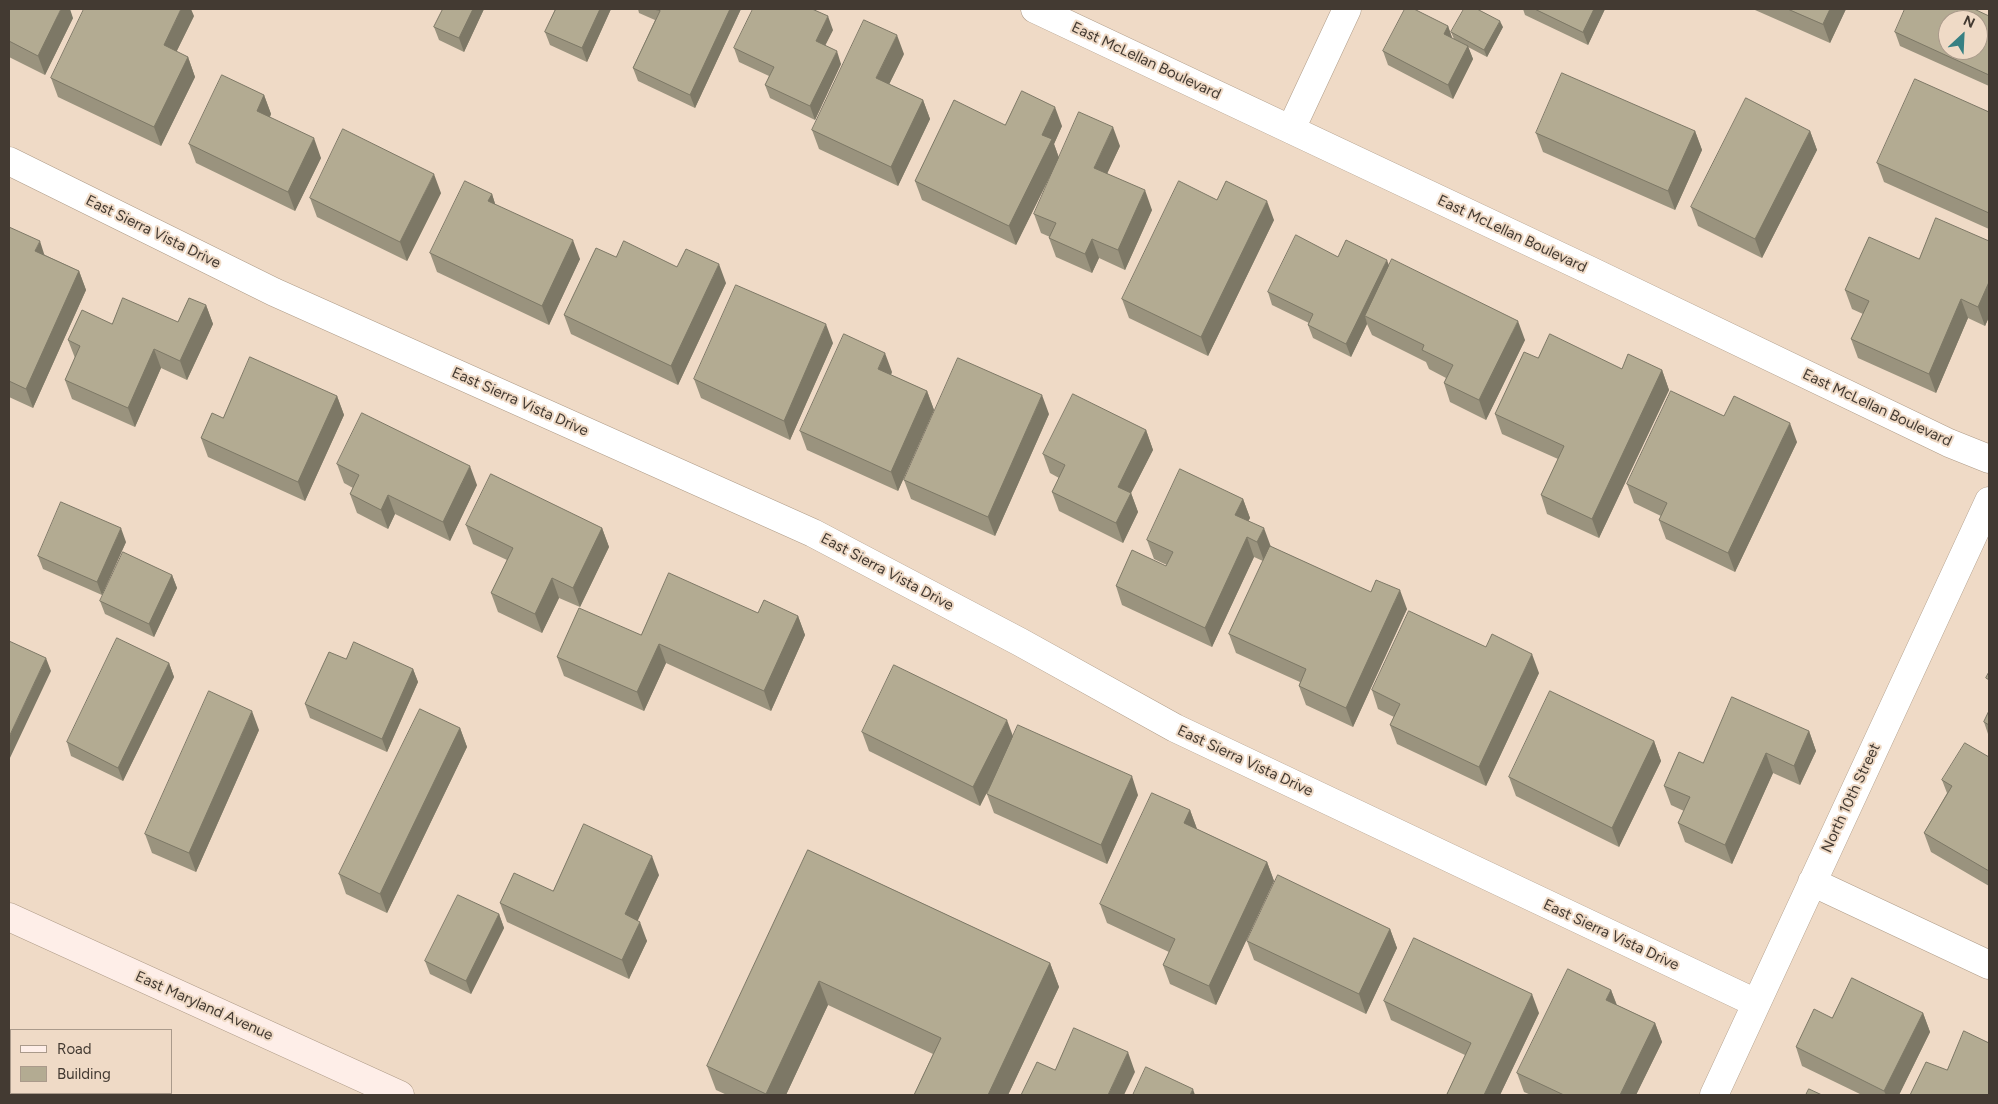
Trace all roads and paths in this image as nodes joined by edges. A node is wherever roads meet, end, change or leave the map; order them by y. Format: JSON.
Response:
{"nodes":[{"id":1,"x":1035,"y":9,"type":"edge"},
{"id":2,"x":1346,"y":9,"type":"edge"},
{"id":3,"x":1291,"y":129,"type":"junction"},
{"id":4,"x":9,"y":161,"type":"edge"},
{"id":5,"x":1989,"y":459,"type":"edge"},
{"id":6,"x":1989,"y":501,"type":"edge"},
{"id":7,"x":1812,"y":882,"type":"junction"},
{"id":8,"x":9,"y":917,"type":"edge"},
{"id":9,"x":1989,"y":965,"type":"edge"},
{"id":10,"x":1756,"y":1003,"type":"junction"},
{"id":11,"x":400,"y":1095,"type":"edge"},
{"id":12,"x":1714,"y":1095,"type":"edge"}],
"edges":[{"from":1,"to":3,"type":"street","name":"East McLellan Boulevard"},
{"from":2,"to":3,"type":"street"},
{"from":3,"to":5,"type":"street","name":"East McLellan Boulevard"},
{"from":4,"to":10,"type":"street","name":"East Sierra Vista Drive"},
{"from":6,"to":7,"type":"street","name":"North 10th Street"},
{"from":7,"to":9,"type":"street"},
{"from":7,"to":10,"type":"street","name":"North 10th Street"},
{"from":8,"to":11,"type":"street","name":"East Maryland Avenue"},
{"from":10,"to":12,"type":"street","name":"North 10th Street"}]}
